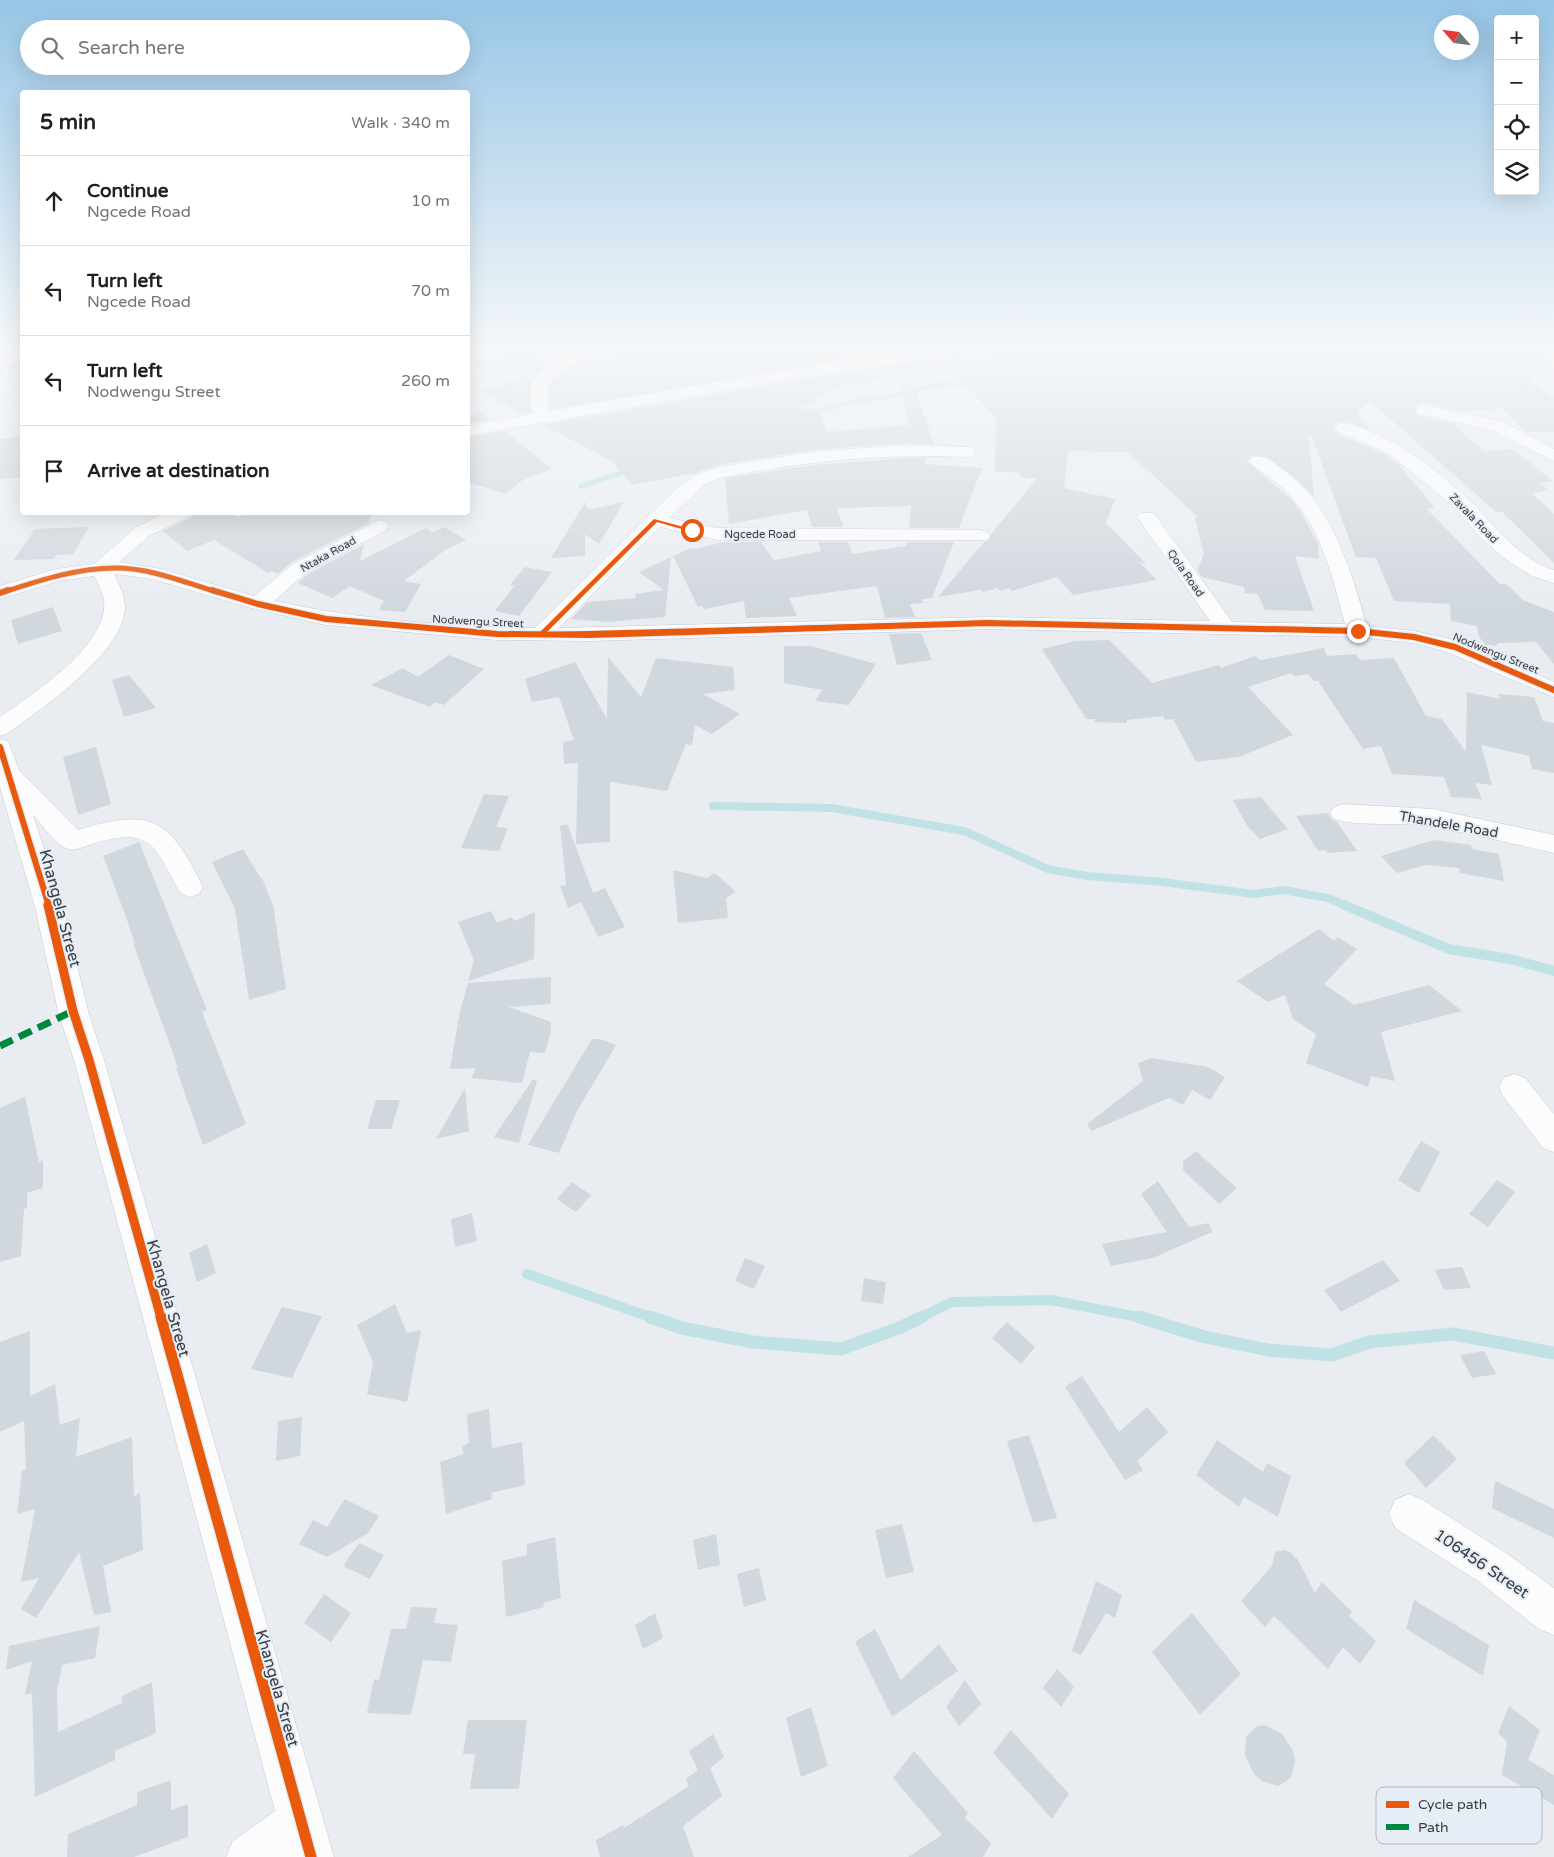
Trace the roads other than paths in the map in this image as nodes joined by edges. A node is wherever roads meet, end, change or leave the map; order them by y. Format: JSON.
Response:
{"nodes":[{"id":1,"x":1367,"y":438,"type":"edge"},
{"id":2,"x":1520,"y":438,"type":"edge"},
{"id":3,"x":966,"y":452,"type":"dead end"},
{"id":4,"x":1554,"y":456,"type":"edge"},
{"id":5,"x":1258,"y":461,"type":"dead end"},
{"id":6,"x":177,"y":515,"type":"edge"},
{"id":7,"x":1147,"y":517,"type":"dead end"},
{"id":8,"x":656,"y":520,"type":"junction"},
{"id":9,"x":378,"y":526,"type":"dead end"},
{"id":10,"x":980,"y":536,"type":"dead end"},
{"id":11,"x":100,"y":569,"type":"junction"},
{"id":12,"x":1554,"y":578,"type":"edge"},
{"id":13,"x":0,"y":593,"type":"edge"},
{"id":14,"x":258,"y":604,"type":"junction"},
{"id":15,"x":1226,"y":629,"type":"junction"},
{"id":16,"x":1358,"y":631,"type":"junction"},
{"id":17,"x":541,"y":634,"type":"junction"},
{"id":18,"x":1554,"y":690,"type":"edge"},
{"id":19,"x":0,"y":728,"type":"edge"},
{"id":20,"x":3,"y":759,"type":"edge"},
{"id":21,"x":1343,"y":813,"type":"dead end"},
{"id":22,"x":1554,"y":844,"type":"edge"},
{"id":23,"x":190,"y":887,"type":"dead end"},
{"id":24,"x":1514,"y":1087,"type":"dead end"},
{"id":25,"x":1554,"y":1138,"type":"edge"},
{"id":26,"x":1409,"y":1514,"type":"dead end"},
{"id":27,"x":1554,"y":1614,"type":"edge"},
{"id":28,"x":306,"y":1838,"type":"edge"},
{"id":29,"x":249,"y":1857,"type":"edge"}],
"edges":[{"from":1,"to":12,"type":"street","name":"Zavala Road"},
{"from":2,"to":4,"type":"street"},
{"from":3,"to":8,"type":"street"},
{"from":5,"to":16,"type":"street"},
{"from":6,"to":11,"type":"street"},
{"from":7,"to":15,"type":"street","name":"Qola Road"},
{"from":8,"to":10,"type":"street","name":"Ngcede Road"},
{"from":8,"to":17,"type":"street"},
{"from":9,"to":14,"type":"street","name":"Ntaka Road"},
{"from":11,"to":13,"type":"street","name":"Nodwengu Street"},
{"from":11,"to":14,"type":"street","name":"Nodwengu Street"},
{"from":11,"to":19,"type":"street"},
{"from":14,"to":17,"type":"street","name":"Nodwengu Street"},
{"from":15,"to":16,"type":"street","name":"Nodwengu Street"},
{"from":15,"to":17,"type":"street","name":"Nodwengu Street"},
{"from":16,"to":18,"type":"street","name":"Nodwengu Street"},
{"from":20,"to":23,"type":"street"},
{"from":20,"to":28,"type":"street","name":"Khangela Street"},
{"from":21,"to":22,"type":"street","name":"Thandele Road"},
{"from":24,"to":25,"type":"street"},
{"from":26,"to":27,"type":"street","name":"106456 Street"},
{"from":28,"to":29,"type":"street"}]}
